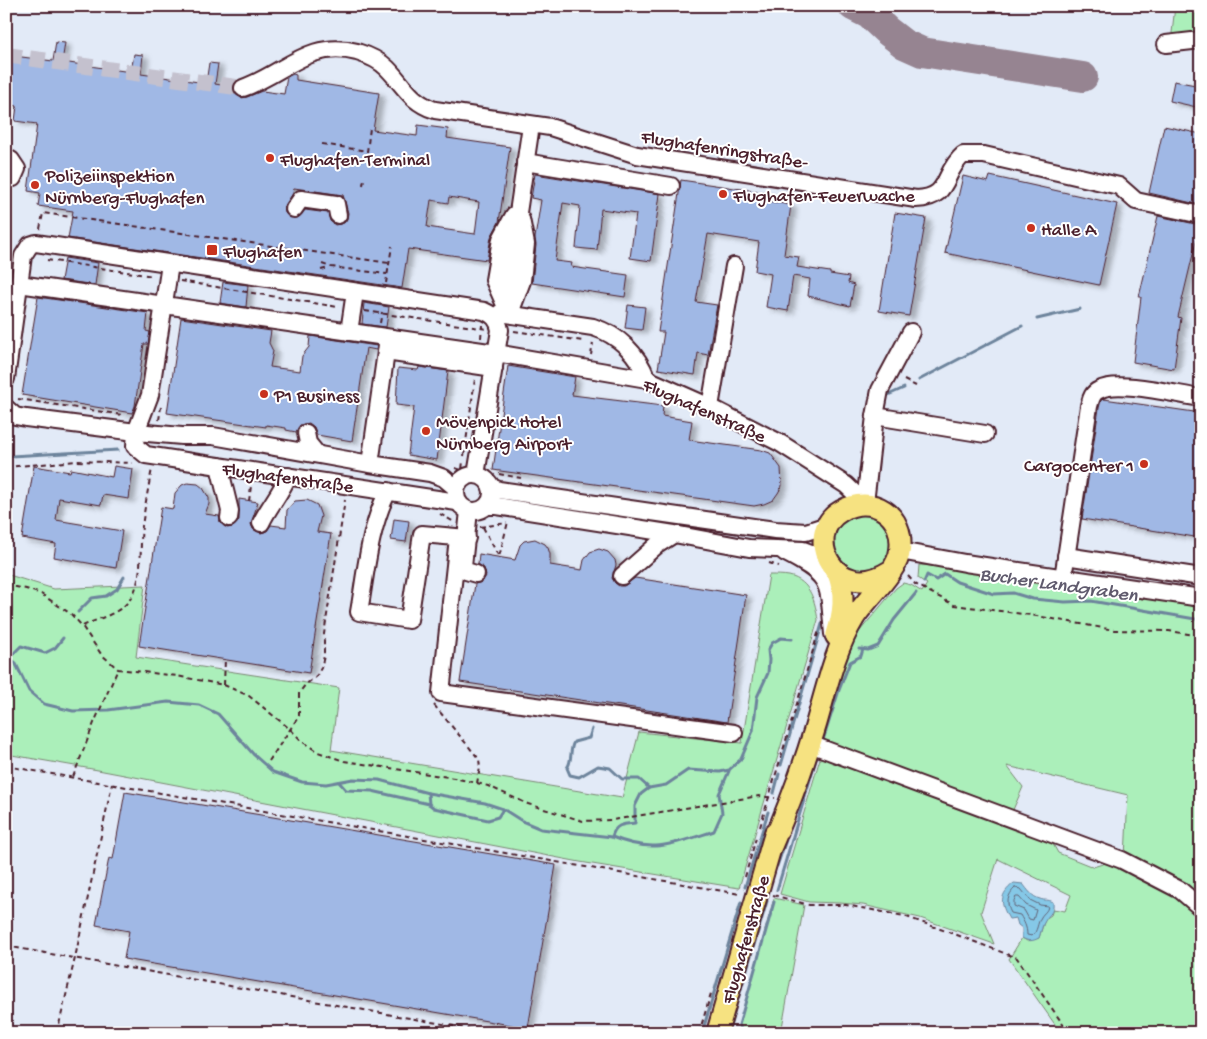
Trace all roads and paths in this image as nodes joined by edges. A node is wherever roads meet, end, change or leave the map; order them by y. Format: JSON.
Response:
{"nodes":[{"id":1,"x":1201,"y":40,"type":"edge"},
{"id":2,"x":1166,"y":44,"type":"dead end"},
{"id":3,"x":243,"y":88,"type":"tunnel mouth"},
{"id":4,"x":531,"y":125,"type":"junction"},
{"id":5,"x":370,"y":128,"type":"dead end"},
{"id":6,"x":322,"y":144,"type":"dead end"},
{"id":7,"x":6,"y":157,"type":"edge"},
{"id":8,"x":526,"y":162,"type":"junction"},
{"id":9,"x":6,"y":179,"type":"edge"},
{"id":10,"x":364,"y":179,"type":"dead end"},
{"id":11,"x":363,"y":185,"type":"dead end"},
{"id":12,"x":671,"y":186,"type":"dead end"},
{"id":13,"x":519,"y":207,"type":"junction"},
{"id":14,"x":294,"y":209,"type":"dead end"},
{"id":15,"x":338,"y":215,"type":"dead end"},
{"id":16,"x":1201,"y":216,"type":"edge"},
{"id":17,"x":36,"y":243,"type":"junction"},
{"id":18,"x":23,"y":256,"type":"junction"},
{"id":19,"x":389,"y":263,"type":"dead end"},
{"id":20,"x":322,"y":264,"type":"dead end"},
{"id":21,"x":734,"y":266,"type":"dead end"},
{"id":22,"x":331,"y":267,"type":"junction"},
{"id":23,"x":321,"y":270,"type":"dead end"},
{"id":24,"x":169,"y":271,"type":"junction"},
{"id":25,"x":388,"y":274,"type":"dead end"},
{"id":26,"x":19,"y":284,"type":"junction"},
{"id":27,"x":355,"y":292,"type":"junction"},
{"id":28,"x":164,"y":304,"type":"junction"},
{"id":29,"x":352,"y":309,"type":"junction"},
{"id":30,"x":484,"y":311,"type":"junction"},
{"id":31,"x":510,"y":314,"type":"junction"},
{"id":32,"x":482,"y":328,"type":"junction"},
{"id":33,"x":595,"y":328,"type":"junction"},
{"id":34,"x":500,"y":330,"type":"junction"},
{"id":35,"x":349,"y":332,"type":"junction"},
{"id":36,"x":911,"y":332,"type":"dead end"},
{"id":37,"x":584,"y":341,"type":"dead end"},
{"id":38,"x":387,"y":345,"type":"junction"},
{"id":39,"x":591,"y":357,"type":"dead end"},
{"id":40,"x":478,"y":358,"type":"junction"},
{"id":41,"x":495,"y":361,"type":"junction"},
{"id":42,"x":7,"y":373,"type":"edge"},
{"id":43,"x":6,"y":378,"type":"edge"},
{"id":44,"x":647,"y":380,"type":"junction"},
{"id":45,"x":904,"y":380,"type":"dead end"},
{"id":46,"x":916,"y":386,"type":"dead end"},
{"id":47,"x":1201,"y":398,"type":"edge"},
{"id":48,"x":710,"y":407,"type":"junction"},
{"id":49,"x":6,"y":408,"type":"edge"},
{"id":50,"x":875,"y":416,"type":"junction"},
{"id":51,"x":136,"y":432,"type":"junction"},
{"id":52,"x":306,"y":433,"type":"dead end"},
{"id":53,"x":985,"y":434,"type":"dead end"},
{"id":54,"x":317,"y":454,"type":"junction"},
{"id":55,"x":370,"y":464,"type":"junction"},
{"id":56,"x":470,"y":465,"type":"junction"},
{"id":57,"x":152,"y":466,"type":"dead end"},
{"id":58,"x":219,"y":466,"type":"junction"},
{"id":59,"x":288,"y":476,"type":"junction"},
{"id":60,"x":525,"y":479,"type":"dead end"},
{"id":61,"x":252,"y":485,"type":"dead end"},
{"id":62,"x":491,"y":487,"type":"junction"},
{"id":63,"x":388,"y":491,"type":"junction"},
{"id":64,"x":345,"y":500,"type":"dead end"},
{"id":65,"x":249,"y":501,"type":"dead end"},
{"id":66,"x":461,"y":501,"type":"junction"},
{"id":67,"x":865,"y":503,"type":"junction"},
{"id":68,"x":487,"y":506,"type":"junction"},
{"id":69,"x":229,"y":518,"type":"dead end"},
{"id":70,"x":508,"y":522,"type":"dead end"},
{"id":71,"x":261,"y":523,"type":"dead end"},
{"id":72,"x":827,"y":525,"type":"junction"},
{"id":73,"x":482,"y":527,"type":"dead end"},
{"id":74,"x":674,"y":534,"type":"junction"},
{"id":75,"x":462,"y":538,"type":"junction"},
{"id":76,"x":777,"y":549,"type":"junction"},
{"id":77,"x":900,"y":551,"type":"junction"},
{"id":78,"x":1066,"y":556,"type":"junction"},
{"id":79,"x":832,"y":566,"type":"junction"},
{"id":80,"x":1150,"y":569,"type":"junction"},
{"id":81,"x":476,"y":574,"type":"dead end"},
{"id":82,"x":899,"y":574,"type":"junction"},
{"id":83,"x":622,"y":576,"type":"dead end"},
{"id":84,"x":1201,"y":577,"type":"edge"},
{"id":85,"x":1063,"y":578,"type":"junction"},
{"id":86,"x":6,"y":585,"type":"edge"},
{"id":87,"x":1146,"y":590,"type":"junction"},
{"id":88,"x":1201,"y":598,"type":"edge"},
{"id":89,"x":820,"y":624,"type":"dead end"},
{"id":90,"x":82,"y":626,"type":"junction"},
{"id":91,"x":1201,"y":636,"type":"edge"},
{"id":92,"x":834,"y":644,"type":"junction"},
{"id":93,"x":226,"y":660,"type":"dead end"},
{"id":94,"x":118,"y":668,"type":"junction"},
{"id":95,"x":224,"y":685,"type":"junction"},
{"id":96,"x":290,"y":729,"type":"junction"},
{"id":97,"x":734,"y":733,"type":"dead end"},
{"id":98,"x":810,"y":744,"type":"junction"},
{"id":99,"x":269,"y":761,"type":"dead end"},
{"id":100,"x":6,"y":766,"type":"edge"},
{"id":101,"x":73,"y":778,"type":"junction"},
{"id":102,"x":112,"y":784,"type":"junction"},
{"id":103,"x":776,"y":798,"type":"junction"},
{"id":104,"x":772,"y":845,"type":"junction"},
{"id":105,"x":750,"y":893,"type":"junction"},
{"id":106,"x":1201,"y":908,"type":"edge"},
{"id":107,"x":6,"y":946,"type":"edge"},
{"id":108,"x":76,"y":958,"type":"junction"},
{"id":109,"x":58,"y":1033,"type":"edge"},
{"id":110,"x":493,"y":1033,"type":"edge"},
{"id":111,"x":717,"y":1033,"type":"edge"},
{"id":112,"x":1069,"y":1033,"type":"edge"}],
"edges":[{"from":1,"to":2,"type":"street"},
{"from":3,"to":4,"type":"street","name":"Flughafenringstraße-"},
{"from":4,"to":8,"type":"street"},
{"from":4,"to":16,"type":"street","name":"Flughafenringstraße-"},
{"from":5,"to":6,"type":"path"},
{"from":7,"to":9,"type":"street"},
{"from":8,"to":12,"type":"street"},
{"from":8,"to":13,"type":"street"},
{"from":10,"to":11,"type":"path"},
{"from":13,"to":31,"type":"street"},
{"from":13,"to":31,"type":"street"},
{"from":14,"to":15,"type":"street"},
{"from":17,"to":18,"type":"street"},
{"from":17,"to":19,"type":"path"},
{"from":17,"to":24,"type":"street"},
{"from":18,"to":24,"type":"path"},
{"from":18,"to":26,"type":"street"},
{"from":20,"to":22,"type":"path"},
{"from":21,"to":48,"type":"street"},
{"from":22,"to":23,"type":"path"},
{"from":22,"to":25,"type":"path"},
{"from":24,"to":27,"type":"street"},
{"from":24,"to":28,"type":"street"},
{"from":24,"to":29,"type":"path"},
{"from":26,"to":28,"type":"street","name":"Flughafenstraße"},
{"from":26,"to":42,"type":"street"},
{"from":27,"to":29,"type":"street"},
{"from":27,"to":30,"type":"street"},
{"from":28,"to":35,"type":"street","name":"Flughafenstraße"},
{"from":28,"to":51,"type":"street"},
{"from":29,"to":32,"type":"path"},
{"from":29,"to":35,"type":"street"},
{"from":30,"to":31,"type":"street"},
{"from":30,"to":32,"type":"path"},
{"from":30,"to":34,"type":"street"},
{"from":31,"to":33,"type":"street"},
{"from":31,"to":34,"type":"street"},
{"from":32,"to":34,"type":"path"},
{"from":32,"to":40,"type":"path"},
{"from":33,"to":39,"type":"path"},
{"from":33,"to":44,"type":"street"},
{"from":34,"to":37,"type":"path"},
{"from":34,"to":41,"type":"street"},
{"from":35,"to":38,"type":"street","name":"Flughafenstraße"},
{"from":36,"to":50,"type":"street"},
{"from":38,"to":40,"type":"street","name":"Flughafenstraße"},
{"from":38,"to":55,"type":"street"},
{"from":40,"to":41,"type":"street","name":"Flughafenstraße"},
{"from":40,"to":56,"type":"path"},
{"from":41,"to":44,"type":"street","name":"Flughafenstraße"},
{"from":41,"to":56,"type":"street"},
{"from":42,"to":43,"type":"street"},
{"from":44,"to":48,"type":"street","name":"Flughafenstraße"},
{"from":45,"to":46,"type":"path"},
{"from":47,"to":78,"type":"street"},
{"from":48,"to":67,"type":"street","name":"Flughafenstraße"},
{"from":49,"to":51,"type":"street","name":"Flughafenstraße"},
{"from":50,"to":53,"type":"street"},
{"from":50,"to":67,"type":"street"},
{"from":51,"to":54,"type":"street","name":"Flughafenstraße"},
{"from":51,"to":58,"type":"street","name":"Flughafenstraße"},
{"from":52,"to":54,"type":"street"},
{"from":54,"to":55,"type":"street","name":"Flughafenstraße"},
{"from":55,"to":66,"type":"street","name":"Flughafenstraße"},
{"from":56,"to":60,"type":"path"},
{"from":56,"to":62,"type":"street"},
{"from":56,"to":66,"type":"street"},
{"from":57,"to":90,"type":"path"},
{"from":58,"to":59,"type":"street","name":"Flughafenstraße"},
{"from":58,"to":69,"type":"street"},
{"from":59,"to":63,"type":"street","name":"Flughafenstraße"},
{"from":59,"to":71,"type":"street"},
{"from":61,"to":65,"type":"path"},
{"from":62,"to":68,"type":"street"},
{"from":62,"to":72,"type":"street"},
{"from":63,"to":66,"type":"street","name":"Flughafenstraße"},
{"from":63,"to":75,"type":"street"},
{"from":64,"to":96,"type":"path"},
{"from":66,"to":68,"type":"street","name":"Flughafenstraße"},
{"from":66,"to":75,"type":"street"},
{"from":67,"to":72,"type":"main road"},
{"from":67,"to":77,"type":"main road","name":"Flughafenstraße"},
{"from":68,"to":74,"type":"street","name":"Flughafenstraße"},
{"from":70,"to":73,"type":"path"},
{"from":72,"to":79,"type":"main road","name":"Flughafenstraße"},
{"from":74,"to":76,"type":"street","name":"Flughafenstraße"},
{"from":74,"to":83,"type":"street"},
{"from":75,"to":81,"type":"street"},
{"from":75,"to":97,"type":"street"},
{"from":76,"to":79,"type":"street","name":"Flughafenstraße"},
{"from":76,"to":92,"type":"street","name":"Flughafenstraße"},
{"from":77,"to":82,"type":"main road","name":"Flughafenstraße"},
{"from":77,"to":85,"type":"street"},
{"from":78,"to":80,"type":"street"},
{"from":78,"to":85,"type":"street"},
{"from":79,"to":82,"type":"main road","name":"Flughafenstraße"},
{"from":79,"to":92,"type":"main road","name":"Flughafenstraße"},
{"from":80,"to":84,"type":"street"},
{"from":80,"to":87,"type":"street"},
{"from":82,"to":91,"type":"path"},
{"from":82,"to":98,"type":"main road","name":"Flughafenstraße"},
{"from":85,"to":87,"type":"street"},
{"from":86,"to":90,"type":"path"},
{"from":87,"to":88,"type":"street"},
{"from":89,"to":103,"type":"path"},
{"from":90,"to":94,"type":"path"},
{"from":92,"to":103,"type":"main road","name":"Flughafenstraße"},
{"from":93,"to":95,"type":"path"},
{"from":94,"to":95,"type":"path"},
{"from":94,"to":101,"type":"path"},
{"from":95,"to":96,"type":"path"},
{"from":96,"to":99,"type":"path"},
{"from":96,"to":103,"type":"path"},
{"from":98,"to":104,"type":"main road","name":"Flughafenstraße"},
{"from":98,"to":106,"type":"street"},
{"from":100,"to":101,"type":"path"},
{"from":101,"to":102,"type":"path"},
{"from":102,"to":105,"type":"path"},
{"from":102,"to":108,"type":"path"},
{"from":103,"to":104,"type":"main road","name":"Flughafenstraße"},
{"from":104,"to":105,"type":"main road","name":"Flughafenstraße"},
{"from":105,"to":111,"type":"main road","name":"Flughafenstraße"},
{"from":105,"to":112,"type":"path"},
{"from":107,"to":108,"type":"path"},
{"from":108,"to":109,"type":"path"},
{"from":108,"to":110,"type":"path"}]}
